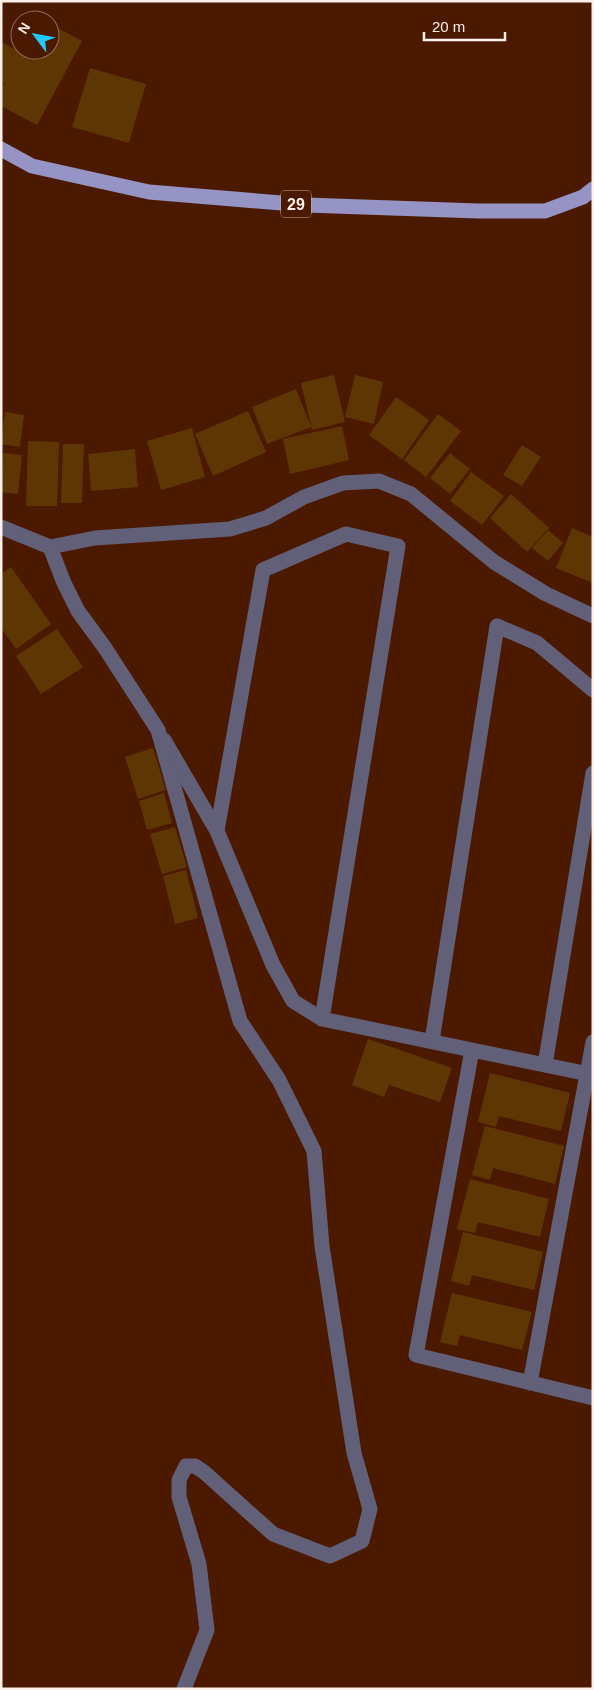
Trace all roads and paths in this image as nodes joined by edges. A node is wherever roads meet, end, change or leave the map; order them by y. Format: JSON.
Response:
{"nodes":[{"id":1,"x":1,"y":149,"type":"edge"},
{"id":2,"x":593,"y":189,"type":"edge"},
{"id":3,"x":1,"y":527,"type":"edge"},
{"id":4,"x":50,"y":547,"type":"junction"},
{"id":5,"x":593,"y":616,"type":"edge"},
{"id":6,"x":593,"y":690,"type":"edge"},
{"id":7,"x":158,"y":730,"type":"junction"},
{"id":8,"x":593,"y":773,"type":"edge"},
{"id":9,"x":217,"y":832,"type":"junction"},
{"id":10,"x":322,"y":1019,"type":"junction"},
{"id":11,"x":432,"y":1042,"type":"junction"},
{"id":12,"x":593,"y":1042,"type":"edge"},
{"id":13,"x":472,"y":1050,"type":"junction"},
{"id":14,"x":545,"y":1065,"type":"junction"},
{"id":15,"x":590,"y":1075,"type":"edge"},
{"id":16,"x":530,"y":1383,"type":"junction"},
{"id":17,"x":593,"y":1398,"type":"edge"},
{"id":18,"x":184,"y":1689,"type":"edge"}],
"edges":[{"from":1,"to":2,"type":"main road","number":"29"},
{"from":3,"to":4,"type":"street"},
{"from":4,"to":5,"type":"street"},
{"from":4,"to":7,"type":"street"},
{"from":6,"to":11,"type":"street"},
{"from":7,"to":9,"type":"street"},
{"from":7,"to":18,"type":"street"},
{"from":8,"to":14,"type":"street"},
{"from":9,"to":10,"type":"street"},
{"from":9,"to":10,"type":"street"},
{"from":10,"to":11,"type":"street"},
{"from":11,"to":13,"type":"street"},
{"from":12,"to":15,"type":"street"},
{"from":13,"to":14,"type":"street"},
{"from":13,"to":16,"type":"street"},
{"from":14,"to":15,"type":"street"},
{"from":15,"to":16,"type":"street"},
{"from":16,"to":17,"type":"street"}]}
